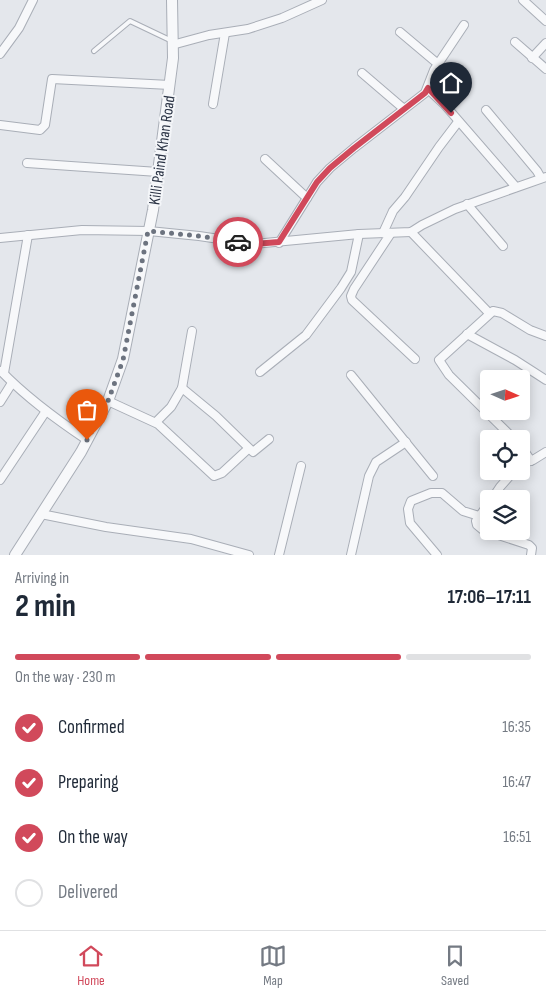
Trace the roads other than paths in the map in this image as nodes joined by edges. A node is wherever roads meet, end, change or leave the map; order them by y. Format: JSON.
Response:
{"nodes":[{"id":1,"x":33,"y":0,"type":"edge"},
{"id":2,"x":172,"y":0,"type":"edge"},
{"id":3,"x":322,"y":0,"type":"edge"},
{"id":4,"x":523,"y":0,"type":"edge"},
{"id":5,"x":546,"y":21,"type":"edge"},
{"id":6,"x":464,"y":25,"type":"dead end"},
{"id":7,"x":225,"y":32,"type":"junction"},
{"id":8,"x":400,"y":32,"type":"dead end"},
{"id":9,"x":515,"y":42,"type":"dead end"},
{"id":10,"x":172,"y":43,"type":"junction"},
{"id":11,"x":546,"y":43,"type":"edge"},
{"id":12,"x":94,"y":51,"type":"dead end"},
{"id":13,"x":0,"y":54,"type":"edge"},
{"id":14,"x":532,"y":58,"type":"junction"},
{"id":15,"x":438,"y":64,"type":"junction"},
{"id":16,"x":546,"y":69,"type":"edge"},
{"id":17,"x":362,"y":73,"type":"dead end"},
{"id":18,"x":170,"y":85,"type":"junction"},
{"id":19,"x":428,"y":88,"type":"junction"},
{"id":20,"x":213,"y":104,"type":"dead end"},
{"id":21,"x":404,"y":109,"type":"junction"},
{"id":22,"x":486,"y":110,"type":"dead end"},
{"id":23,"x":458,"y":122,"type":"junction"},
{"id":24,"x":0,"y":125,"type":"edge"},
{"id":25,"x":265,"y":159,"type":"dead end"},
{"id":26,"x":27,"y":163,"type":"dead end"},
{"id":27,"x":158,"y":172,"type":"junction"},
{"id":28,"x":544,"y":178,"type":"edge"},
{"id":29,"x":516,"y":187,"type":"junction"},
{"id":30,"x":307,"y":198,"type":"junction"},
{"id":31,"x":467,"y":204,"type":"junction"},
{"id":32,"x":148,"y":231,"type":"junction"},
{"id":33,"x":411,"y":232,"type":"junction"},
{"id":34,"x":387,"y":233,"type":"junction"},
{"id":35,"x":28,"y":234,"type":"junction"},
{"id":36,"x":359,"y":234,"type":"junction"},
{"id":37,"x":0,"y":238,"type":"edge"},
{"id":38,"x":279,"y":242,"type":"junction"},
{"id":39,"x":503,"y":246,"type":"dead end"},
{"id":40,"x":489,"y":313,"type":"junction"},
{"id":41,"x":192,"y":330,"type":"dead end"},
{"id":42,"x":467,"y":334,"type":"junction"},
{"id":43,"x":546,"y":336,"type":"edge"},
{"id":44,"x":415,"y":359,"type":"dead end"},
{"id":45,"x":2,"y":371,"type":"edge"},
{"id":46,"x":260,"y":372,"type":"dead end"},
{"id":47,"x":351,"y":375,"type":"dead end"},
{"id":48,"x":546,"y":380,"type":"edge"},
{"id":49,"x":12,"y":383,"type":"junction"},
{"id":50,"x":182,"y":388,"type":"junction"},
{"id":51,"x":108,"y":401,"type":"junction"},
{"id":52,"x":0,"y":402,"type":"edge"},
{"id":53,"x":46,"y":412,"type":"junction"},
{"id":54,"x":156,"y":422,"type":"junction"},
{"id":55,"x":505,"y":430,"type":"edge"},
{"id":56,"x":87,"y":440,"type":"junction"},
{"id":57,"x":269,"y":440,"type":"dead end"},
{"id":58,"x":406,"y":442,"type":"junction"},
{"id":59,"x":248,"y":449,"type":"junction"},
{"id":60,"x":546,"y":452,"type":"edge"},
{"id":61,"x":531,"y":461,"type":"edge"},
{"id":62,"x":302,"y":466,"type":"dead end"},
{"id":63,"x":433,"y":476,"type":"dead end"},
{"id":64,"x":0,"y":480,"type":"edge"},
{"id":65,"x":506,"y":480,"type":"edge"},
{"id":66,"x":498,"y":490,"type":"edge"},
{"id":67,"x":41,"y":514,"type":"junction"},
{"id":68,"x":479,"y":516,"type":"joint"},
{"id":69,"x":15,"y":555,"type":"edge"},
{"id":70,"x":249,"y":555,"type":"edge"},
{"id":71,"x":279,"y":555,"type":"edge"},
{"id":72,"x":350,"y":555,"type":"edge"},
{"id":73,"x":437,"y":555,"type":"edge"},
{"id":74,"x":531,"y":555,"type":"edge"}],
"edges":[{"from":1,"to":13,"type":"street"},
{"from":2,"to":10,"type":"street","name":"Killi Paind Khan Road"},
{"from":3,"to":7,"type":"street"},
{"from":4,"to":5,"type":"street"},
{"from":6,"to":15,"type":"street"},
{"from":7,"to":10,"type":"street"},
{"from":7,"to":20,"type":"street"},
{"from":8,"to":15,"type":"street"},
{"from":9,"to":14,"type":"street"},
{"from":10,"to":12,"type":"lane"},
{"from":10,"to":18,"type":"street","name":"Killi Paind Khan Road"},
{"from":11,"to":14,"type":"street"},
{"from":14,"to":16,"type":"street"},
{"from":15,"to":19,"type":"street"},
{"from":17,"to":21,"type":"street"},
{"from":18,"to":24,"type":"street"},
{"from":18,"to":27,"type":"street","name":"Killi Paind Khan Road"},
{"from":19,"to":21,"type":"street"},
{"from":19,"to":23,"type":"street"},
{"from":21,"to":30,"type":"street"},
{"from":22,"to":28,"type":"street"},
{"from":23,"to":29,"type":"street"},
{"from":23,"to":34,"type":"street"},
{"from":25,"to":30,"type":"street"},
{"from":26,"to":27,"type":"street"},
{"from":27,"to":32,"type":"street","name":"Killi Paind Khan Road"},
{"from":28,"to":29,"type":"street"},
{"from":29,"to":31,"type":"street"},
{"from":30,"to":38,"type":"street"},
{"from":31,"to":33,"type":"street"},
{"from":31,"to":39,"type":"street"},
{"from":32,"to":35,"type":"street"},
{"from":32,"to":38,"type":"street"},
{"from":32,"to":51,"type":"street","name":"Killi Paind Khan Road"},
{"from":33,"to":34,"type":"street"},
{"from":33,"to":40,"type":"street"},
{"from":34,"to":36,"type":"street"},
{"from":34,"to":44,"type":"street"},
{"from":35,"to":37,"type":"street"},
{"from":35,"to":45,"type":"street"},
{"from":36,"to":38,"type":"street"},
{"from":36,"to":46,"type":"street"},
{"from":40,"to":42,"type":"street"},
{"from":40,"to":43,"type":"street"},
{"from":41,"to":50,"type":"street"},
{"from":42,"to":48,"type":"street"},
{"from":42,"to":55,"type":"street"},
{"from":45,"to":49,"type":"street"},
{"from":47,"to":58,"type":"street"},
{"from":49,"to":52,"type":"street"},
{"from":49,"to":53,"type":"street"},
{"from":50,"to":54,"type":"street"},
{"from":50,"to":59,"type":"street"},
{"from":51,"to":54,"type":"street"},
{"from":51,"to":56,"type":"street","name":"Killi Paind Khan Road"},
{"from":53,"to":56,"type":"street"},
{"from":53,"to":64,"type":"street"},
{"from":54,"to":59,"type":"street"},
{"from":56,"to":67,"type":"street","name":"Killi Paind Khan Road"},
{"from":57,"to":59,"type":"street"},
{"from":58,"to":63,"type":"street"},
{"from":58,"to":72,"type":"street"},
{"from":60,"to":61,"type":"street"},
{"from":62,"to":71,"type":"street"},
{"from":65,"to":66,"type":"street"},
{"from":67,"to":69,"type":"street","name":"Killi Paind Khan Road"},
{"from":67,"to":70,"type":"street"},
{"from":68,"to":73,"type":"street"},
{"from":68,"to":74,"type":"street"}]}
